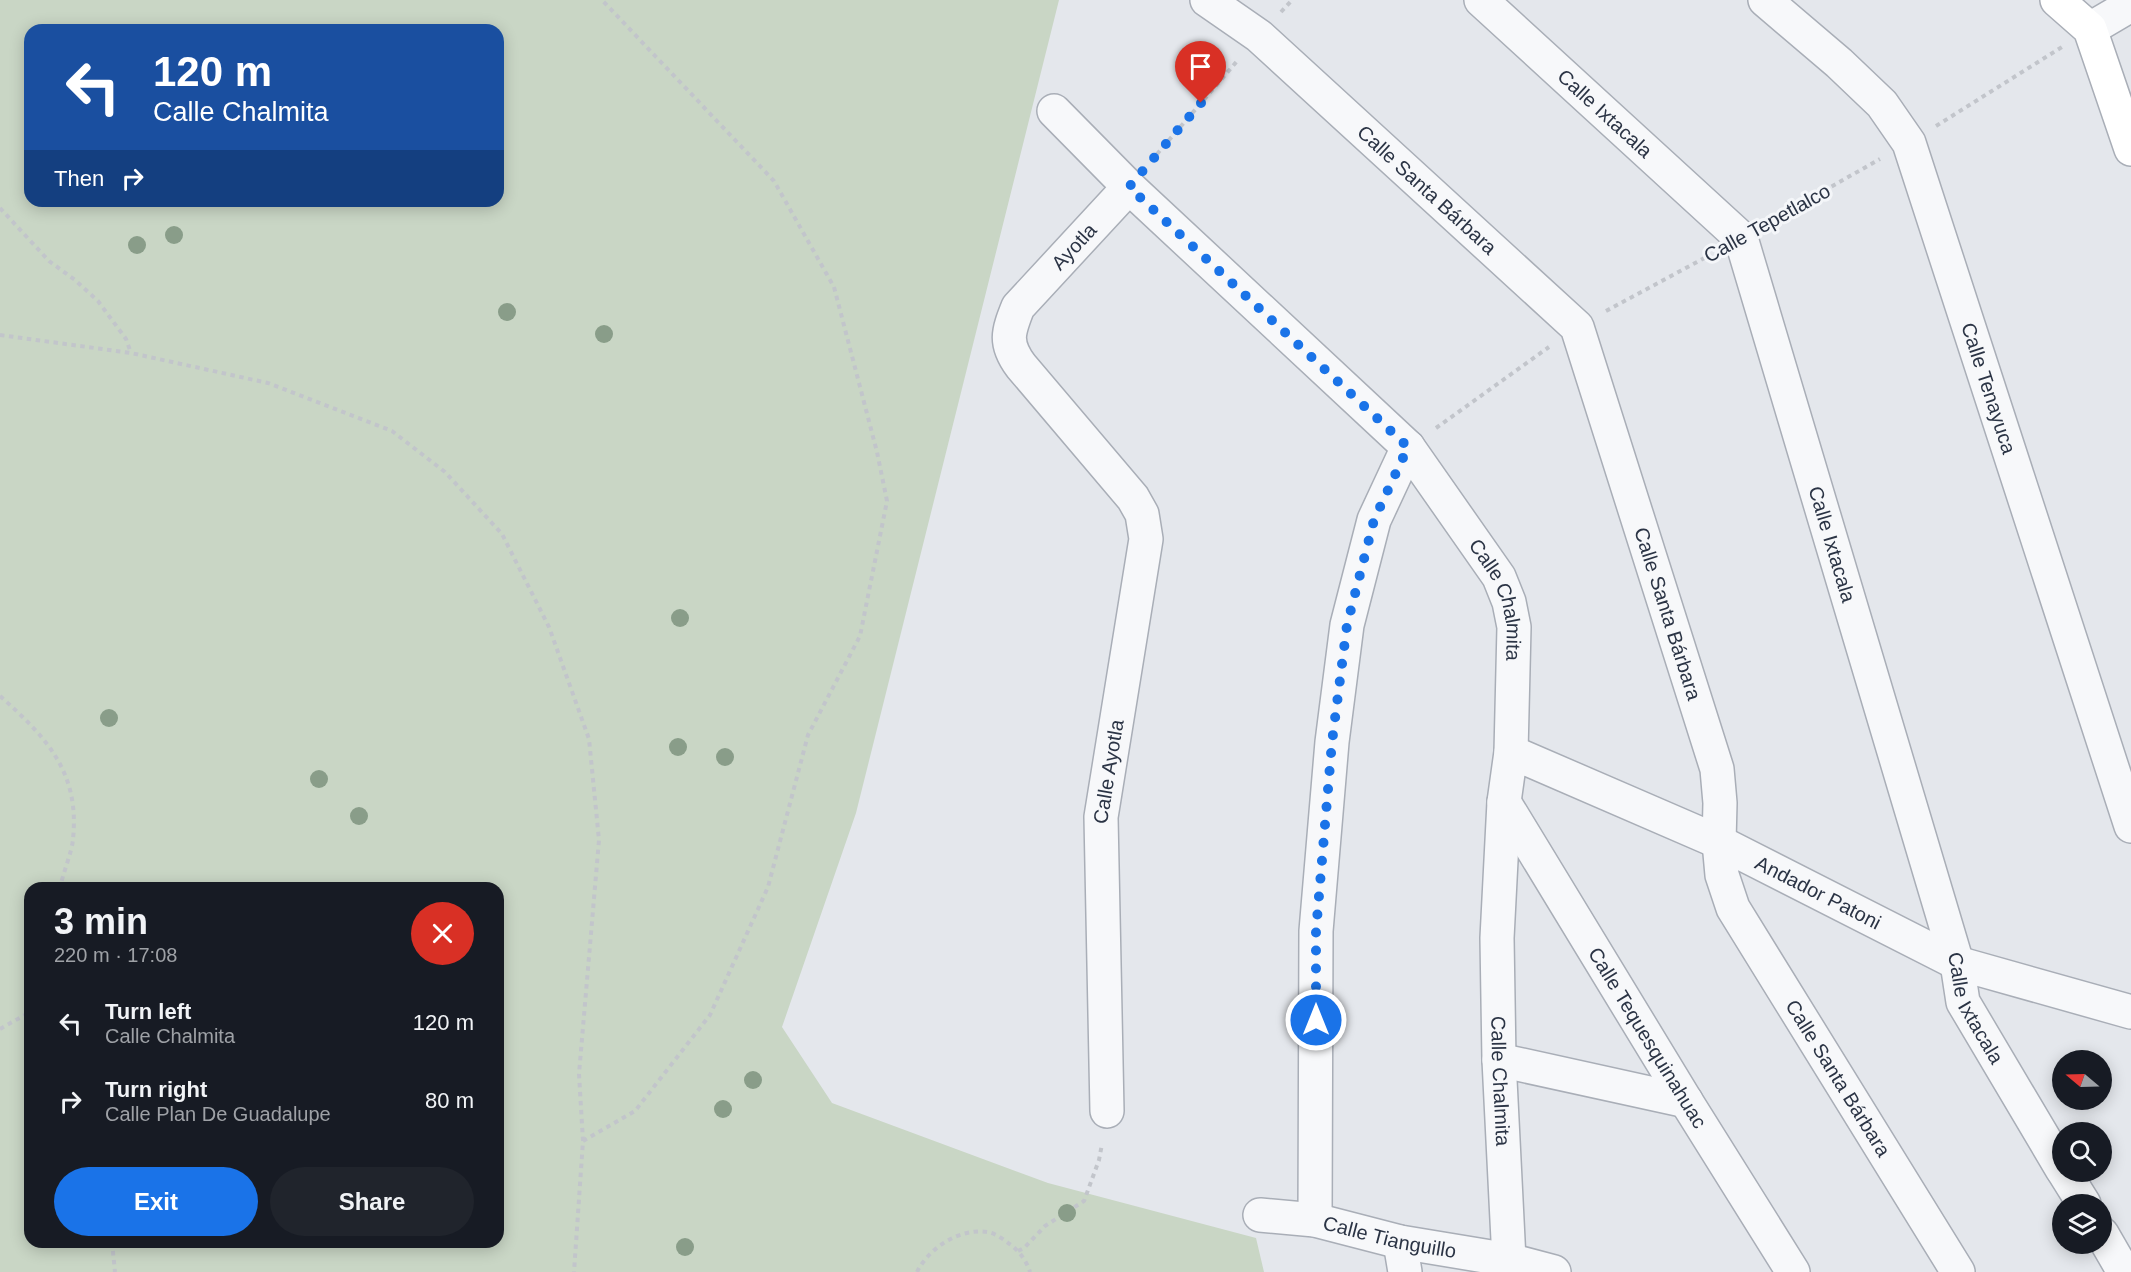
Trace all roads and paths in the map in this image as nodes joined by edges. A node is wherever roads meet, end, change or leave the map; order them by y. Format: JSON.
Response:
{"nodes":[{"id":1,"x":602,"y":0,"type":"edge"},
{"id":2,"x":1207,"y":0,"type":"edge"},
{"id":3,"x":1292,"y":0,"type":"edge"},
{"id":4,"x":1481,"y":0,"type":"edge"},
{"id":5,"x":1765,"y":0,"type":"edge"},
{"id":6,"x":2057,"y":0,"type":"edge"},
{"id":7,"x":2131,"y":5,"type":"edge"},
{"id":8,"x":2090,"y":29,"type":"junction"},
{"id":9,"x":1259,"y":36,"type":"junction"},
{"id":10,"x":1054,"y":111,"type":"dead end"},
{"id":11,"x":1909,"y":143,"type":"junction"},
{"id":12,"x":2131,"y":149,"type":"edge"},
{"id":13,"x":1129,"y":187,"type":"junction"},
{"id":14,"x":0,"y":208,"type":"edge"},
{"id":15,"x":1741,"y":238,"type":"junction"},
{"id":16,"x":1018,"y":307,"type":"joint"},
{"id":17,"x":1577,"y":327,"type":"junction"},
{"id":18,"x":0,"y":335,"type":"edge"},
{"id":19,"x":131,"y":353,"type":"junction"},
{"id":20,"x":1408,"y":447,"type":"junction"},
{"id":21,"x":0,"y":696,"type":"edge"},
{"id":22,"x":1512,"y":752,"type":"junction"},
{"id":23,"x":1504,"y":802,"type":"junction"},
{"id":24,"x":2131,"y":826,"type":"edge"},
{"id":25,"x":1719,"y":842,"type":"junction"},
{"id":26,"x":61,"y":882,"type":"edge"},
{"id":27,"x":1957,"y":963,"type":"junction"},
{"id":28,"x":2131,"y":1012,"type":"edge"},
{"id":29,"x":24,"y":1015,"type":"edge"},
{"id":30,"x":0,"y":1029,"type":"edge"},
{"id":31,"x":1499,"y":1060,"type":"junction"},
{"id":32,"x":1686,"y":1101,"type":"junction"},
{"id":33,"x":1107,"y":1111,"type":"joint"},
{"id":34,"x":584,"y":1142,"type":"junction"},
{"id":35,"x":2052,"y":1152,"type":"edge"},
{"id":36,"x":1260,"y":1215,"type":"dead end"},
{"id":37,"x":1315,"y":1220,"type":"junction"},
{"id":38,"x":113,"y":1248,"type":"edge"},
{"id":39,"x":1018,"y":1251,"type":"junction"},
{"id":40,"x":2112,"y":1251,"type":"edge"},
{"id":41,"x":1403,"y":1257,"type":"edge"},
{"id":42,"x":1510,"y":1266,"type":"edge"},
{"id":43,"x":115,"y":1272,"type":"edge"},
{"id":44,"x":574,"y":1272,"type":"edge"},
{"id":45,"x":917,"y":1272,"type":"edge"},
{"id":46,"x":1030,"y":1272,"type":"edge"},
{"id":47,"x":1554,"y":1272,"type":"edge"},
{"id":48,"x":1793,"y":1272,"type":"edge"},
{"id":49,"x":1958,"y":1272,"type":"edge"},
{"id":50,"x":2124,"y":1272,"type":"edge"}],
"edges":[{"from":1,"to":34,"type":"path"},
{"from":2,"to":9,"type":"street","name":"Calle Santa Bárbara"},
{"from":3,"to":9,"type":"path"},
{"from":4,"to":15,"type":"street","name":"Calle Ixtacala"},
{"from":5,"to":11,"type":"street","name":"Calle Tenayuca"},
{"from":6,"to":8,"type":"street"},
{"from":7,"to":8,"type":"street"},
{"from":8,"to":11,"type":"path","name":"Calle Tepetlalco"},
{"from":8,"to":12,"type":"street"},
{"from":9,"to":13,"type":"path"},
{"from":9,"to":17,"type":"street","name":"Calle Santa Bárbara"},
{"from":10,"to":13,"type":"street","name":"Calle Chalmita"},
{"from":11,"to":15,"type":"path","name":"Calle Tepetlalco"},
{"from":11,"to":24,"type":"street","name":"Calle Tenayuca"},
{"from":13,"to":16,"type":"street","name":"Ayotla"},
{"from":13,"to":20,"type":"street","name":"Calle Chalmita"},
{"from":14,"to":19,"type":"path"},
{"from":15,"to":17,"type":"path","name":"Calle Tepetlalco"},
{"from":15,"to":27,"type":"street","name":"Calle Ixtacala"},
{"from":16,"to":33,"type":"street","name":"Calle Ayotla"},
{"from":17,"to":20,"type":"path","name":"Calle Tepetlalco"},
{"from":17,"to":25,"type":"street","name":"Calle Santa Bárbara"},
{"from":18,"to":19,"type":"path"},
{"from":19,"to":34,"type":"path"},
{"from":20,"to":22,"type":"street","name":"Calle Chalmita"},
{"from":20,"to":37,"type":"street"},
{"from":21,"to":26,"type":"path"},
{"from":22,"to":23,"type":"street","name":"Calle Chalmita"},
{"from":22,"to":25,"type":"street","name":"Andador Patoni"},
{"from":23,"to":31,"type":"street","name":"Calle Chalmita"},
{"from":23,"to":32,"type":"street","name":"Calle Tequesquinahuac"},
{"from":25,"to":27,"type":"street","name":"Andador Patoni"},
{"from":25,"to":49,"type":"street","name":"Calle Santa Bárbara"},
{"from":27,"to":28,"type":"street","name":"Andador Patoni"},
{"from":27,"to":35,"type":"street","name":"Calle Ixtacala"},
{"from":29,"to":30,"type":"path"},
{"from":31,"to":32,"type":"street"},
{"from":31,"to":42,"type":"street","name":"Calle Chalmita"},
{"from":32,"to":48,"type":"street","name":"Calle Tequesquinahuac"},
{"from":33,"to":39,"type":"path"},
{"from":34,"to":44,"type":"path"},
{"from":36,"to":37,"type":"street","name":"Calle Tianguillo"},
{"from":37,"to":41,"type":"street","name":"Calle Tianguillo"},
{"from":38,"to":43,"type":"path"},
{"from":39,"to":45,"type":"path"},
{"from":39,"to":46,"type":"path"},
{"from":40,"to":50,"type":"street"},
{"from":41,"to":42,"type":"street","name":"Calle Tianguillo"},
{"from":42,"to":47,"type":"street","name":"Calle Tianguillo"}]}
